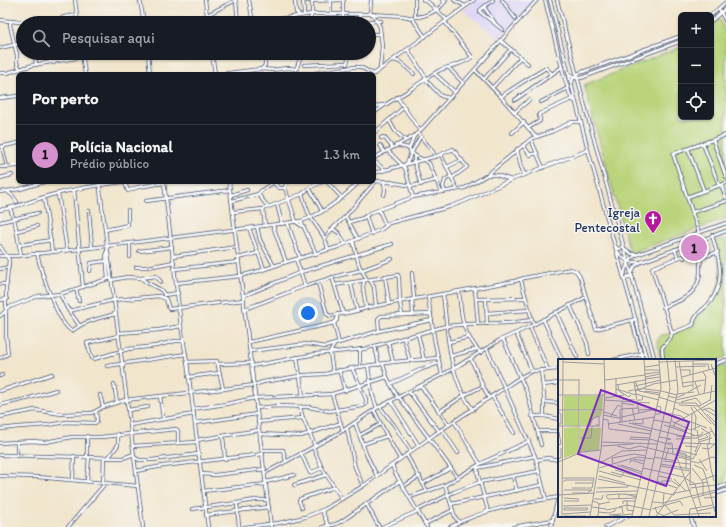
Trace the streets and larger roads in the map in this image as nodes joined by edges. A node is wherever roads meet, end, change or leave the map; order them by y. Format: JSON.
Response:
{"nodes":[{"id":1,"x":75,"y":0,"type":"edge"},
{"id":2,"x":140,"y":0,"type":"edge"},
{"id":3,"x":205,"y":0,"type":"edge"},
{"id":4,"x":236,"y":0,"type":"edge"},
{"id":5,"x":249,"y":0,"type":"edge"},
{"id":6,"x":295,"y":0,"type":"edge"},
{"id":7,"x":331,"y":0,"type":"edge"},
{"id":8,"x":343,"y":0,"type":"edge"},
{"id":9,"x":370,"y":0,"type":"edge"},
{"id":10,"x":415,"y":0,"type":"edge"},
{"id":11,"x":423,"y":0,"type":"edge"},
{"id":12,"x":442,"y":0,"type":"edge"},
{"id":13,"x":454,"y":0,"type":"edge"},
{"id":14,"x":474,"y":0,"type":"edge"},
{"id":15,"x":493,"y":0,"type":"edge"},
{"id":16,"x":502,"y":0,"type":"edge"},
{"id":17,"x":537,"y":0,"type":"edge"},
{"id":18,"x":545,"y":0,"type":"edge"},
{"id":19,"x":550,"y":0,"type":"edge"},
{"id":20,"x":557,"y":0,"type":"edge"},
{"id":21,"x":303,"y":1,"type":"edge"},
{"id":22,"x":312,"y":1,"type":"junction"},
{"id":23,"x":446,"y":1,"type":"edge"},
{"id":24,"x":726,"y":2,"type":"edge"},
{"id":25,"x":465,"y":6,"type":"junction"},
{"id":26,"x":484,"y":7,"type":"junction"},
{"id":27,"x":719,"y":8,"type":"junction"},
{"id":28,"x":726,"y":8,"type":"edge"},
{"id":29,"x":435,"y":10,"type":"junction"},
{"id":30,"x":714,"y":12,"type":"edge"},
{"id":31,"x":721,"y":12,"type":"junction"},
{"id":32,"x":331,"y":13,"type":"junction"},
{"id":33,"x":304,"y":14,"type":"junction"},
{"id":34,"x":312,"y":14,"type":"junction"},
{"id":35,"x":343,"y":14,"type":"junction"},
{"id":36,"x":359,"y":14,"type":"joint"},
{"id":37,"x":372,"y":14,"type":"junction"},
{"id":38,"x":77,"y":15,"type":"joint"},
{"id":39,"x":207,"y":15,"type":"joint"},
{"id":40,"x":298,"y":15,"type":"junction"},
{"id":41,"x":377,"y":15,"type":"joint"},
{"id":42,"x":382,"y":15,"type":"junction"},
{"id":43,"x":67,"y":16,"type":"edge"},
{"id":44,"x":143,"y":16,"type":"edge"},
{"id":45,"x":237,"y":16,"type":"edge"},
{"id":46,"x":252,"y":16,"type":"edge"},
{"id":47,"x":292,"y":16,"type":"edge"},
{"id":48,"x":415,"y":17,"type":"junction"},
{"id":49,"x":515,"y":18,"type":"dead end"},
{"id":50,"x":714,"y":18,"type":"edge"},
{"id":51,"x":0,"y":20,"type":"edge"},
{"id":52,"x":11,"y":21,"type":"junction"},
{"id":53,"x":381,"y":21,"type":"junction"},
{"id":54,"x":446,"y":21,"type":"junction"},
{"id":55,"x":16,"y":22,"type":"edge"},
{"id":56,"x":377,"y":22,"type":"joint"},
{"id":57,"x":415,"y":22,"type":"junction"},
{"id":58,"x":726,"y":22,"type":"edge"},
{"id":59,"x":380,"y":25,"type":"junction"},
{"id":60,"x":497,"y":26,"type":"junction"},
{"id":61,"x":502,"y":30,"type":"dead end"},
{"id":62,"x":376,"y":34,"type":"edge"},
{"id":63,"x":380,"y":34,"type":"junction"},
{"id":64,"x":425,"y":37,"type":"junction"},
{"id":65,"x":678,"y":37,"type":"edge"},
{"id":66,"x":500,"y":40,"type":"junction"},
{"id":67,"x":678,"y":42,"type":"edge"},
{"id":68,"x":14,"y":45,"type":"junction"},
{"id":69,"x":0,"y":47,"type":"edge"},
{"id":70,"x":511,"y":49,"type":"junction"},
{"id":71,"x":408,"y":50,"type":"junction"},
{"id":72,"x":16,"y":52,"type":"edge"},
{"id":73,"x":521,"y":57,"type":"junction"},
{"id":74,"x":17,"y":60,"type":"edge"},
{"id":75,"x":36,"y":60,"type":"edge"},
{"id":76,"x":51,"y":60,"type":"edge"},
{"id":77,"x":68,"y":60,"type":"edge"},
{"id":78,"x":83,"y":60,"type":"edge"},
{"id":79,"x":149,"y":60,"type":"edge"},
{"id":80,"x":213,"y":60,"type":"edge"},
{"id":81,"x":265,"y":60,"type":"edge"},
{"id":82,"x":300,"y":60,"type":"edge"},
{"id":83,"x":348,"y":60,"type":"edge"},
{"id":84,"x":394,"y":60,"type":"junction"},
{"id":85,"x":54,"y":63,"type":"junction"},
{"id":86,"x":348,"y":63,"type":"junction"},
{"id":87,"x":381,"y":64,"type":"junction"},
{"id":88,"x":528,"y":64,"type":"dead end"},
{"id":89,"x":566,"y":64,"type":"junction"},
{"id":90,"x":573,"y":64,"type":"junction"},
{"id":91,"x":36,"y":65,"type":"junction"},
{"id":92,"x":304,"y":65,"type":"dead end"},
{"id":93,"x":386,"y":66,"type":"junction"},
{"id":94,"x":448,"y":67,"type":"junction"},
{"id":95,"x":562,"y":67,"type":"junction"},
{"id":96,"x":347,"y":68,"type":"junction"},
{"id":97,"x":20,"y":69,"type":"junction"},
{"id":98,"x":261,"y":69,"type":"junction"},
{"id":99,"x":297,"y":69,"type":"junction"},
{"id":100,"x":380,"y":70,"type":"junction"},
{"id":101,"x":475,"y":70,"type":"junction"},
{"id":102,"x":567,"y":70,"type":"junction"},
{"id":103,"x":585,"y":71,"type":"junction"},
{"id":104,"x":85,"y":72,"type":"edge"},
{"id":105,"x":150,"y":72,"type":"edge"},
{"id":106,"x":215,"y":72,"type":"edge"},
{"id":107,"x":238,"y":72,"type":"edge"},
{"id":108,"x":296,"y":72,"type":"edge"},
{"id":109,"x":330,"y":72,"type":"edge"},
{"id":110,"x":370,"y":72,"type":"edge"},
{"id":111,"x":0,"y":73,"type":"edge"},
{"id":112,"x":376,"y":73,"type":"edge"},
{"id":113,"x":435,"y":73,"type":"junction"},
{"id":114,"x":414,"y":74,"type":"dead end"},
{"id":115,"x":552,"y":74,"type":"junction"},
{"id":116,"x":576,"y":74,"type":"junction"},
{"id":117,"x":587,"y":76,"type":"junction"},
{"id":118,"x":575,"y":78,"type":"junction"},
{"id":119,"x":425,"y":79,"type":"junction"},
{"id":120,"x":484,"y":79,"type":"junction"},
{"id":121,"x":463,"y":83,"type":"junction"},
{"id":122,"x":492,"y":88,"type":"junction"},
{"id":123,"x":571,"y":89,"type":"junction"},
{"id":124,"x":580,"y":89,"type":"junction"},
{"id":125,"x":455,"y":92,"type":"junction"},
{"id":126,"x":16,"y":96,"type":"edge"},
{"id":127,"x":397,"y":97,"type":"junction"},
{"id":128,"x":501,"y":97,"type":"junction"},
{"id":129,"x":0,"y":98,"type":"edge"},
{"id":130,"x":450,"y":98,"type":"junction"},
{"id":131,"x":572,"y":99,"type":"junction"},
{"id":132,"x":515,"y":100,"type":"dead end"},
{"id":133,"x":530,"y":100,"type":"dead end"},
{"id":134,"x":541,"y":102,"type":"dead end"},
{"id":135,"x":576,"y":103,"type":"junction"},
{"id":136,"x":404,"y":107,"type":"junction"},
{"id":137,"x":376,"y":108,"type":"edge"},
{"id":138,"x":515,"y":112,"type":"junction"},
{"id":139,"x":389,"y":120,"type":"junction"},
{"id":140,"x":524,"y":122,"type":"junction"},
{"id":141,"x":581,"y":122,"type":"junction"},
{"id":142,"x":385,"y":123,"type":"junction"},
{"id":143,"x":390,"y":123,"type":"junction"},
{"id":144,"x":528,"y":128,"type":"junction"},
{"id":145,"x":376,"y":131,"type":"edge"},
{"id":146,"x":419,"y":132,"type":"junction"},
{"id":147,"x":512,"y":133,"type":"dead end"},
{"id":148,"x":726,"y":135,"type":"edge"},
{"id":149,"x":414,"y":136,"type":"junction"},
{"id":150,"x":420,"y":136,"type":"junction"},
{"id":151,"x":536,"y":137,"type":"junction"},
{"id":152,"x":381,"y":138,"type":"dead end"},
{"id":153,"x":531,"y":139,"type":"junction"},
{"id":154,"x":405,"y":140,"type":"junction"},
{"id":155,"x":713,"y":140,"type":"junction"},
{"id":156,"x":16,"y":143,"type":"edge"},
{"id":157,"x":703,"y":144,"type":"junction"},
{"id":158,"x":380,"y":145,"type":"dead end"},
{"id":159,"x":396,"y":145,"type":"junction"},
{"id":160,"x":523,"y":145,"type":"junction"},
{"id":161,"x":1,"y":147,"type":"edge"},
{"id":162,"x":392,"y":147,"type":"junction"},
{"id":163,"x":517,"y":149,"type":"junction"},
{"id":164,"x":688,"y":149,"type":"junction"},
{"id":165,"x":588,"y":150,"type":"junction"},
{"id":166,"x":386,"y":151,"type":"junction"},
{"id":167,"x":411,"y":151,"type":"junction"},
{"id":168,"x":536,"y":153,"type":"junction"},
{"id":169,"x":414,"y":155,"type":"junction"},
{"id":170,"x":441,"y":155,"type":"junction"},
{"id":171,"x":435,"y":157,"type":"junction"},
{"id":172,"x":376,"y":158,"type":"edge"},
{"id":173,"x":421,"y":160,"type":"junction"},
{"id":174,"x":427,"y":160,"type":"junction"},
{"id":175,"x":462,"y":160,"type":"junction"},
{"id":176,"x":376,"y":161,"type":"edge"},
{"id":177,"x":414,"y":162,"type":"junction"},
{"id":178,"x":406,"y":164,"type":"junction"},
{"id":179,"x":402,"y":165,"type":"junction"},
{"id":180,"x":16,"y":166,"type":"edge"},
{"id":181,"x":7,"y":167,"type":"junction"},
{"id":182,"x":447,"y":167,"type":"junction"},
{"id":183,"x":0,"y":168,"type":"edge"},
{"id":184,"x":405,"y":168,"type":"junction"},
{"id":185,"x":543,"y":168,"type":"junction"},
{"id":186,"x":385,"y":170,"type":"junction"},
{"id":187,"x":376,"y":172,"type":"edge"},
{"id":188,"x":12,"y":175,"type":"dead end"},
{"id":189,"x":487,"y":175,"type":"junction"},
{"id":190,"x":525,"y":175,"type":"junction"},
{"id":191,"x":452,"y":177,"type":"junction"},
{"id":192,"x":726,"y":177,"type":"edge"},
{"id":193,"x":0,"y":178,"type":"edge"},
{"id":194,"x":436,"y":180,"type":"junction"},
{"id":195,"x":511,"y":180,"type":"junction"},
{"id":196,"x":376,"y":181,"type":"edge"},
{"id":197,"x":384,"y":182,"type":"junction"},
{"id":198,"x":455,"y":183,"type":"junction"},
{"id":199,"x":726,"y":183,"type":"edge"},
{"id":200,"x":32,"y":184,"type":"edge"},
{"id":201,"x":99,"y":184,"type":"edge"},
{"id":202,"x":125,"y":184,"type":"edge"},
{"id":203,"x":154,"y":184,"type":"edge"},
{"id":204,"x":164,"y":184,"type":"edge"},
{"id":205,"x":229,"y":184,"type":"edge"},
{"id":206,"x":271,"y":184,"type":"edge"},
{"id":207,"x":275,"y":184,"type":"edge"},
{"id":208,"x":287,"y":184,"type":"edge"},
{"id":209,"x":318,"y":184,"type":"edge"},
{"id":210,"x":329,"y":184,"type":"edge"},
{"id":211,"x":357,"y":184,"type":"edge"},
{"id":212,"x":372,"y":184,"type":"edge"},
{"id":213,"x":421,"y":185,"type":"junction"},
{"id":214,"x":720,"y":185,"type":"junction"},
{"id":215,"x":409,"y":186,"type":"junction"},
{"id":216,"x":285,"y":188,"type":"junction"},
{"id":217,"x":310,"y":189,"type":"junction"},
{"id":218,"x":457,"y":189,"type":"junction"},
{"id":219,"x":74,"y":190,"type":"junction"},
{"id":220,"x":230,"y":190,"type":"junction"},
{"id":221,"x":247,"y":190,"type":"dead end"},
{"id":222,"x":452,"y":190,"type":"junction"},
{"id":223,"x":445,"y":191,"type":"junction"},
{"id":224,"x":704,"y":191,"type":"junction"},
{"id":225,"x":0,"y":192,"type":"edge"},
{"id":226,"x":7,"y":192,"type":"junction"},
{"id":227,"x":441,"y":192,"type":"junction"},
{"id":228,"x":58,"y":194,"type":"junction"},
{"id":229,"x":258,"y":194,"type":"junction"},
{"id":230,"x":302,"y":194,"type":"junction"},
{"id":231,"x":230,"y":195,"type":"junction"},
{"id":232,"x":384,"y":195,"type":"dead end"},
{"id":233,"x":413,"y":197,"type":"junction"},
{"id":234,"x":687,"y":197,"type":"junction"},
{"id":235,"x":44,"y":198,"type":"junction"},
{"id":236,"x":342,"y":198,"type":"junction"},
{"id":237,"x":165,"y":199,"type":"junction"},
{"id":238,"x":726,"y":199,"type":"edge"},
{"id":239,"x":289,"y":200,"type":"junction"},
{"id":240,"x":146,"y":201,"type":"dead end"},
{"id":241,"x":232,"y":201,"type":"junction"},
{"id":242,"x":17,"y":202,"type":"junction"},
{"id":243,"x":20,"y":204,"type":"junction"},
{"id":244,"x":277,"y":204,"type":"junction"},
{"id":245,"x":16,"y":206,"type":"junction"},
{"id":246,"x":268,"y":207,"type":"junction"},
{"id":247,"x":10,"y":208,"type":"junction"},
{"id":248,"x":263,"y":209,"type":"junction"},
{"id":249,"x":0,"y":210,"type":"edge"},
{"id":250,"x":128,"y":210,"type":"dead end"},
{"id":251,"x":322,"y":210,"type":"junction"},
{"id":252,"x":379,"y":210,"type":"junction"},
{"id":253,"x":89,"y":211,"type":"dead end"},
{"id":254,"x":233,"y":212,"type":"junction"},
{"id":255,"x":693,"y":212,"type":"junction"},
{"id":256,"x":38,"y":213,"type":"dead end"},
{"id":257,"x":345,"y":216,"type":"junction"},
{"id":258,"x":366,"y":216,"type":"junction"},
{"id":259,"x":14,"y":218,"type":"junction"},
{"id":260,"x":310,"y":218,"type":"junction"},
{"id":261,"x":301,"y":221,"type":"junction"},
{"id":262,"x":0,"y":222,"type":"edge"},
{"id":263,"x":296,"y":222,"type":"junction"},
{"id":264,"x":349,"y":222,"type":"junction"},
{"id":265,"x":726,"y":223,"type":"edge"},
{"id":266,"x":282,"y":224,"type":"junction"},
{"id":267,"x":288,"y":224,"type":"junction"},
{"id":268,"x":37,"y":226,"type":"dead end"},
{"id":269,"x":265,"y":226,"type":"junction"},
{"id":270,"x":273,"y":226,"type":"junction"},
{"id":271,"x":302,"y":226,"type":"junction"},
{"id":272,"x":386,"y":226,"type":"junction"},
{"id":273,"x":257,"y":227,"type":"junction"},
{"id":274,"x":249,"y":228,"type":"junction"},
{"id":275,"x":105,"y":230,"type":"junction"},
{"id":276,"x":235,"y":230,"type":"junction"},
{"id":277,"x":332,"y":230,"type":"junction"},
{"id":278,"x":726,"y":230,"type":"edge"},
{"id":279,"x":17,"y":231,"type":"junction"},
{"id":280,"x":699,"y":232,"type":"junction"},
{"id":281,"x":322,"y":234,"type":"junction"},
{"id":282,"x":372,"y":234,"type":"junction"},
{"id":283,"x":712,"y":235,"type":"junction"},
{"id":284,"x":171,"y":238,"type":"junction"},
{"id":285,"x":325,"y":239,"type":"junction"},
{"id":286,"x":358,"y":239,"type":"junction"},
{"id":287,"x":51,"y":240,"type":"junction"},
{"id":288,"x":353,"y":241,"type":"junction"},
{"id":289,"x":130,"y":243,"type":"junction"},
{"id":290,"x":345,"y":244,"type":"junction"},
{"id":291,"x":392,"y":244,"type":"dead end"},
{"id":292,"x":623,"y":244,"type":"junction"},
{"id":293,"x":20,"y":245,"type":"junction"},
{"id":294,"x":328,"y":245,"type":"junction"},
{"id":295,"x":0,"y":246,"type":"edge"},
{"id":296,"x":107,"y":246,"type":"junction"},
{"id":297,"x":172,"y":246,"type":"junction"},
{"id":298,"x":615,"y":246,"type":"junction"},
{"id":299,"x":92,"y":247,"type":"junction"},
{"id":300,"x":237,"y":247,"type":"junction"},
{"id":301,"x":80,"y":248,"type":"junction"},
{"id":302,"x":624,"y":248,"type":"junction"},
{"id":303,"x":332,"y":249,"type":"junction"},
{"id":304,"x":675,"y":249,"type":"junction"},
{"id":305,"x":66,"y":250,"type":"junction"},
{"id":306,"x":108,"y":250,"type":"junction"},
{"id":307,"x":328,"y":250,"type":"junction"},
{"id":308,"x":616,"y":250,"type":"junction"},
{"id":309,"x":52,"y":251,"type":"junction"},
{"id":310,"x":139,"y":251,"type":"dead end"},
{"id":311,"x":718,"y":252,"type":"junction"},
{"id":312,"x":37,"y":253,"type":"junction"},
{"id":313,"x":258,"y":253,"type":"junction"},
{"id":314,"x":639,"y":253,"type":"junction"},
{"id":315,"x":316,"y":254,"type":"junction"},
{"id":316,"x":22,"y":255,"type":"junction"},
{"id":317,"x":356,"y":255,"type":"junction"},
{"id":318,"x":0,"y":256,"type":"edge"},
{"id":319,"x":7,"y":256,"type":"junction"},
{"id":320,"x":173,"y":256,"type":"junction"},
{"id":321,"x":130,"y":257,"type":"dead end"},
{"id":322,"x":238,"y":258,"type":"junction"},
{"id":323,"x":300,"y":258,"type":"junction"},
{"id":324,"x":678,"y":258,"type":"junction"},
{"id":325,"x":684,"y":258,"type":"dead end"},
{"id":326,"x":296,"y":259,"type":"junction"},
{"id":327,"x":392,"y":260,"type":"dead end"},
{"id":328,"x":106,"y":261,"type":"junction"},
{"id":329,"x":174,"y":262,"type":"junction"},
{"id":330,"x":238,"y":262,"type":"junction"},
{"id":331,"x":286,"y":262,"type":"junction"},
{"id":332,"x":628,"y":262,"type":"junction"},
{"id":333,"x":641,"y":262,"type":"junction"},
{"id":334,"x":359,"y":265,"type":"junction"},
{"id":335,"x":274,"y":266,"type":"junction"},
{"id":336,"x":8,"y":267,"type":"junction"},
{"id":337,"x":136,"y":267,"type":"dead end"},
{"id":338,"x":0,"y":269,"type":"edge"},
{"id":339,"x":175,"y":269,"type":"junction"},
{"id":340,"x":264,"y":270,"type":"junction"},
{"id":341,"x":362,"y":270,"type":"junction"},
{"id":342,"x":90,"y":271,"type":"dead end"},
{"id":343,"x":355,"y":271,"type":"junction"},
{"id":344,"x":301,"y":272,"type":"junction"},
{"id":345,"x":412,"y":273,"type":"dead end"},
{"id":346,"x":632,"y":275,"type":"junction"},
{"id":347,"x":240,"y":276,"type":"junction"},
{"id":348,"x":385,"y":276,"type":"junction"},
{"id":349,"x":332,"y":277,"type":"junction"},
{"id":350,"x":141,"y":278,"type":"junction"},
{"id":351,"x":633,"y":278,"type":"junction"},
{"id":352,"x":110,"y":279,"type":"junction"},
{"id":353,"x":367,"y":280,"type":"junction"},
{"id":354,"x":520,"y":280,"type":"junction"},
{"id":355,"x":625,"y":280,"type":"junction"},
{"id":356,"x":161,"y":282,"type":"dead end"},
{"id":357,"x":176,"y":283,"type":"junction"},
{"id":358,"x":318,"y":283,"type":"junction"},
{"id":359,"x":350,"y":283,"type":"junction"},
{"id":360,"x":0,"y":284,"type":"edge"},
{"id":361,"x":7,"y":284,"type":"junction"},
{"id":362,"x":335,"y":285,"type":"junction"},
{"id":363,"x":305,"y":286,"type":"junction"},
{"id":364,"x":83,"y":287,"type":"junction"},
{"id":365,"x":475,"y":289,"type":"junction"},
{"id":366,"x":76,"y":290,"type":"junction"},
{"id":367,"x":459,"y":292,"type":"junction"},
{"id":368,"x":178,"y":293,"type":"junction"},
{"id":369,"x":60,"y":294,"type":"junction"},
{"id":370,"x":443,"y":294,"type":"junction"},
{"id":371,"x":50,"y":295,"type":"junction"},
{"id":372,"x":165,"y":295,"type":"junction"},
{"id":373,"x":159,"y":296,"type":"junction"},
{"id":374,"x":428,"y":297,"type":"junction"},
{"id":375,"x":586,"y":297,"type":"junction"},
{"id":376,"x":243,"y":298,"type":"junction"},
{"id":377,"x":526,"y":298,"type":"junction"},
{"id":378,"x":7,"y":299,"type":"junction"},
{"id":379,"x":413,"y":299,"type":"junction"},
{"id":380,"x":476,"y":299,"type":"junction"},
{"id":381,"x":486,"y":299,"type":"junction"},
{"id":382,"x":0,"y":300,"type":"edge"},
{"id":383,"x":114,"y":300,"type":"junction"},
{"id":384,"x":79,"y":301,"type":"dead end"},
{"id":385,"x":400,"y":302,"type":"junction"},
{"id":386,"x":389,"y":304,"type":"junction"},
{"id":387,"x":570,"y":305,"type":"junction"},
{"id":388,"x":376,"y":306,"type":"junction"},
{"id":389,"x":663,"y":307,"type":"junction"},
{"id":390,"x":179,"y":308,"type":"junction"},
{"id":391,"x":366,"y":308,"type":"junction"},
{"id":392,"x":7,"y":309,"type":"junction"},
{"id":393,"x":245,"y":309,"type":"junction"},
{"id":394,"x":529,"y":310,"type":"junction"},
{"id":395,"x":69,"y":311,"type":"junction"},
{"id":396,"x":357,"y":311,"type":"junction"},
{"id":397,"x":556,"y":312,"type":"junction"},
{"id":398,"x":343,"y":313,"type":"junction"},
{"id":399,"x":487,"y":313,"type":"junction"},
{"id":400,"x":116,"y":314,"type":"junction"},
{"id":401,"x":337,"y":314,"type":"junction"},
{"id":402,"x":413,"y":314,"type":"junction"},
{"id":403,"x":430,"y":314,"type":"junction"},
{"id":404,"x":402,"y":315,"type":"junction"},
{"id":405,"x":0,"y":316,"type":"edge"},
{"id":406,"x":543,"y":319,"type":"junction"},
{"id":407,"x":636,"y":319,"type":"junction"},
{"id":408,"x":432,"y":320,"type":"junction"},
{"id":409,"x":532,"y":320,"type":"junction"},
{"id":410,"x":632,"y":321,"type":"junction"},
{"id":411,"x":334,"y":323,"type":"junction"},
{"id":412,"x":478,"y":324,"type":"junction"},
{"id":413,"x":488,"y":324,"type":"junction"},
{"id":414,"x":534,"y":324,"type":"junction"},
{"id":415,"x":79,"y":325,"type":"junction"},
{"id":416,"x":463,"y":325,"type":"junction"},
{"id":417,"x":181,"y":326,"type":"junction"},
{"id":418,"x":446,"y":326,"type":"junction"},
{"id":419,"x":530,"y":327,"type":"junction"},
{"id":420,"x":432,"y":330,"type":"junction"},
{"id":421,"x":379,"y":331,"type":"junction"},
{"id":422,"x":516,"y":333,"type":"junction"},
{"id":423,"x":672,"y":333,"type":"junction"},
{"id":424,"x":118,"y":334,"type":"junction"},
{"id":425,"x":418,"y":334,"type":"junction"},
{"id":426,"x":469,"y":337,"type":"junction"},
{"id":427,"x":404,"y":339,"type":"junction"},
{"id":428,"x":503,"y":339,"type":"junction"},
{"id":429,"x":184,"y":341,"type":"junction"},
{"id":430,"x":249,"y":342,"type":"junction"},
{"id":431,"x":388,"y":342,"type":"junction"},
{"id":432,"x":449,"y":342,"type":"junction"},
{"id":433,"x":339,"y":343,"type":"junction"},
{"id":434,"x":334,"y":345,"type":"junction"},
{"id":435,"x":375,"y":346,"type":"junction"},
{"id":436,"x":360,"y":349,"type":"junction"},
{"id":437,"x":477,"y":349,"type":"junction"},
{"id":438,"x":487,"y":349,"type":"junction"},
{"id":439,"x":120,"y":351,"type":"junction"},
{"id":440,"x":250,"y":351,"type":"junction"},
{"id":441,"x":330,"y":353,"type":"junction"},
{"id":442,"x":481,"y":353,"type":"junction"},
{"id":443,"x":645,"y":353,"type":"junction"},
{"id":444,"x":186,"y":354,"type":"junction"},
{"id":445,"x":589,"y":354,"type":"dead end"},
{"id":446,"x":641,"y":354,"type":"junction"},
{"id":447,"x":451,"y":356,"type":"junction"},
{"id":448,"x":297,"y":357,"type":"junction"},
{"id":449,"x":577,"y":357,"type":"dead end"},
{"id":450,"x":0,"y":358,"type":"edge"},
{"id":451,"x":438,"y":358,"type":"junction"},
{"id":452,"x":471,"y":358,"type":"junction"},
{"id":453,"x":562,"y":359,"type":"edge"},
{"id":454,"x":624,"y":359,"type":"edge"},
{"id":455,"x":643,"y":359,"type":"edge"},
{"id":456,"x":647,"y":359,"type":"edge"},
{"id":457,"x":655,"y":359,"type":"edge"},
{"id":458,"x":662,"y":359,"type":"edge"},
{"id":459,"x":424,"y":360,"type":"junction"},
{"id":460,"x":726,"y":360,"type":"edge"},
{"id":461,"x":187,"y":362,"type":"junction"},
{"id":462,"x":393,"y":362,"type":"junction"},
{"id":463,"x":410,"y":362,"type":"junction"},
{"id":464,"x":439,"y":363,"type":"junction"},
{"id":465,"x":123,"y":364,"type":"junction"},
{"id":466,"x":218,"y":364,"type":"junction"},
{"id":467,"x":379,"y":364,"type":"junction"},
{"id":468,"x":383,"y":364,"type":"junction"},
{"id":469,"x":716,"y":364,"type":"edge"},
{"id":470,"x":252,"y":365,"type":"junction"},
{"id":471,"x":107,"y":366,"type":"dead end"},
{"id":472,"x":368,"y":366,"type":"junction"},
{"id":473,"x":360,"y":367,"type":"junction"},
{"id":474,"x":352,"y":368,"type":"junction"},
{"id":475,"x":453,"y":369,"type":"junction"},
{"id":476,"x":558,"y":369,"type":"edge"},
{"id":477,"x":339,"y":370,"type":"junction"},
{"id":478,"x":540,"y":370,"type":"junction"},
{"id":479,"x":548,"y":370,"type":"junction"},
{"id":480,"x":532,"y":371,"type":"junction"},
{"id":481,"x":333,"y":372,"type":"junction"},
{"id":482,"x":220,"y":373,"type":"junction"},
{"id":483,"x":52,"y":374,"type":"dead end"},
{"id":484,"x":442,"y":375,"type":"junction"},
{"id":485,"x":300,"y":376,"type":"junction"},
{"id":486,"x":188,"y":377,"type":"junction"},
{"id":487,"x":387,"y":377,"type":"junction"},
{"id":488,"x":519,"y":378,"type":"junction"},
{"id":489,"x":370,"y":383,"type":"junction"},
{"id":490,"x":558,"y":383,"type":"edge"},
{"id":491,"x":114,"y":384,"type":"dead end"},
{"id":492,"x":390,"y":384,"type":"junction"},
{"id":493,"x":254,"y":385,"type":"junction"},
{"id":494,"x":543,"y":385,"type":"junction"},
{"id":495,"x":360,"y":386,"type":"junction"},
{"id":496,"x":421,"y":386,"type":"junction"},
{"id":497,"x":483,"y":386,"type":"junction"},
{"id":498,"x":504,"y":387,"type":"junction"},
{"id":499,"x":223,"y":389,"type":"junction"},
{"id":500,"x":56,"y":390,"type":"dead end"},
{"id":501,"x":0,"y":391,"type":"edge"},
{"id":502,"x":345,"y":391,"type":"junction"},
{"id":503,"x":191,"y":392,"type":"junction"},
{"id":504,"x":409,"y":392,"type":"junction"},
{"id":505,"x":332,"y":394,"type":"junction"},
{"id":506,"x":100,"y":395,"type":"dead end"},
{"id":507,"x":160,"y":396,"type":"junction"},
{"id":508,"x":303,"y":396,"type":"junction"},
{"id":509,"x":463,"y":396,"type":"junction"},
{"id":510,"x":399,"y":397,"type":"junction"},
{"id":511,"x":491,"y":397,"type":"junction"},
{"id":512,"x":255,"y":398,"type":"junction"},
{"id":513,"x":127,"y":400,"type":"junction"},
{"id":514,"x":391,"y":401,"type":"junction"},
{"id":515,"x":117,"y":402,"type":"junction"},
{"id":516,"x":544,"y":402,"type":"junction"},
{"id":517,"x":558,"y":403,"type":"edge"},
{"id":518,"x":0,"y":405,"type":"edge"},
{"id":519,"x":300,"y":406,"type":"junction"},
{"id":520,"x":103,"y":407,"type":"junction"},
{"id":521,"x":148,"y":407,"type":"dead end"},
{"id":522,"x":256,"y":408,"type":"junction"},
{"id":523,"x":377,"y":408,"type":"junction"},
{"id":524,"x":193,"y":409,"type":"junction"},
{"id":525,"x":128,"y":410,"type":"junction"},
{"id":526,"x":337,"y":410,"type":"junction"},
{"id":527,"x":473,"y":410,"type":"junction"},
{"id":528,"x":96,"y":411,"type":"junction"},
{"id":529,"x":439,"y":412,"type":"junction"},
{"id":530,"x":194,"y":414,"type":"junction"},
{"id":531,"x":257,"y":414,"type":"junction"},
{"id":532,"x":532,"y":416,"type":"junction"},
{"id":533,"x":544,"y":416,"type":"junction"},
{"id":534,"x":0,"y":417,"type":"edge"},
{"id":535,"x":163,"y":418,"type":"junction"},
{"id":536,"x":303,"y":418,"type":"junction"},
{"id":537,"x":558,"y":418,"type":"edge"},
{"id":538,"x":454,"y":421,"type":"junction"},
{"id":539,"x":258,"y":422,"type":"junction"},
{"id":540,"x":195,"y":423,"type":"junction"},
{"id":541,"x":341,"y":423,"type":"junction"},
{"id":542,"x":355,"y":423,"type":"junction"},
{"id":543,"x":381,"y":424,"type":"junction"},
{"id":544,"x":130,"y":425,"type":"junction"},
{"id":545,"x":449,"y":425,"type":"junction"},
{"id":546,"x":0,"y":429,"type":"edge"},
{"id":547,"x":347,"y":429,"type":"junction"},
{"id":548,"x":441,"y":430,"type":"junction"},
{"id":549,"x":343,"y":431,"type":"junction"},
{"id":550,"x":538,"y":431,"type":"junction"},
{"id":551,"x":558,"y":431,"type":"edge"},
{"id":552,"x":260,"y":432,"type":"junction"},
{"id":553,"x":310,"y":432,"type":"junction"},
{"id":554,"x":131,"y":433,"type":"junction"},
{"id":555,"x":118,"y":434,"type":"junction"},
{"id":556,"x":514,"y":434,"type":"dead end"},
{"id":557,"x":360,"y":435,"type":"junction"},
{"id":558,"x":87,"y":436,"type":"junction"},
{"id":559,"x":223,"y":436,"type":"junction"},
{"id":560,"x":387,"y":436,"type":"junction"},
{"id":561,"x":430,"y":438,"type":"junction"},
{"id":562,"x":197,"y":441,"type":"junction"},
{"id":563,"x":17,"y":442,"type":"junction"},
{"id":564,"x":529,"y":442,"type":"junction"},
{"id":565,"x":0,"y":443,"type":"edge"},
{"id":566,"x":178,"y":443,"type":"junction"},
{"id":567,"x":363,"y":444,"type":"junction"},
{"id":568,"x":541,"y":445,"type":"dead end"},
{"id":569,"x":133,"y":446,"type":"junction"},
{"id":570,"x":419,"y":446,"type":"junction"},
{"id":571,"x":314,"y":447,"type":"junction"},
{"id":572,"x":262,"y":450,"type":"junction"},
{"id":573,"x":411,"y":451,"type":"junction"},
{"id":574,"x":301,"y":453,"type":"junction"},
{"id":575,"x":458,"y":453,"type":"dead end"},
{"id":576,"x":198,"y":454,"type":"junction"},
{"id":577,"x":263,"y":454,"type":"junction"},
{"id":578,"x":406,"y":454,"type":"junction"},
{"id":579,"x":0,"y":455,"type":"edge"},
{"id":580,"x":17,"y":456,"type":"junction"},
{"id":581,"x":74,"y":456,"type":"junction"},
{"id":582,"x":134,"y":456,"type":"junction"},
{"id":583,"x":535,"y":456,"type":"junction"},
{"id":584,"x":88,"y":457,"type":"junction"},
{"id":585,"x":104,"y":458,"type":"junction"},
{"id":586,"x":108,"y":458,"type":"junction"},
{"id":587,"x":225,"y":459,"type":"junction"},
{"id":588,"x":400,"y":459,"type":"junction"},
{"id":589,"x":536,"y":460,"type":"junction"},
{"id":590,"x":558,"y":460,"type":"edge"},
{"id":591,"x":286,"y":461,"type":"junction"},
{"id":592,"x":199,"y":462,"type":"junction"},
{"id":593,"x":392,"y":464,"type":"junction"},
{"id":594,"x":478,"y":466,"type":"junction"},
{"id":595,"x":322,"y":468,"type":"junction"},
{"id":596,"x":451,"y":468,"type":"junction"},
{"id":597,"x":265,"y":469,"type":"junction"},
{"id":598,"x":136,"y":470,"type":"junction"},
{"id":599,"x":539,"y":471,"type":"junction"},
{"id":600,"x":265,"y":473,"type":"junction"},
{"id":601,"x":201,"y":474,"type":"junction"},
{"id":602,"x":294,"y":475,"type":"dead end"},
{"id":603,"x":326,"y":475,"type":"junction"},
{"id":604,"x":0,"y":476,"type":"edge"},
{"id":605,"x":377,"y":476,"type":"junction"},
{"id":606,"x":420,"y":476,"type":"junction"},
{"id":607,"x":513,"y":476,"type":"junction"},
{"id":608,"x":458,"y":478,"type":"junction"},
{"id":609,"x":72,"y":480,"type":"junction"},
{"id":610,"x":87,"y":481,"type":"junction"},
{"id":611,"x":400,"y":481,"type":"junction"},
{"id":612,"x":480,"y":482,"type":"junction"},
{"id":613,"x":103,"y":483,"type":"junction"},
{"id":614,"x":266,"y":483,"type":"junction"},
{"id":615,"x":424,"y":483,"type":"junction"},
{"id":616,"x":294,"y":485,"type":"dead end"},
{"id":617,"x":445,"y":485,"type":"junction"},
{"id":618,"x":542,"y":485,"type":"junction"},
{"id":619,"x":726,"y":485,"type":"edge"},
{"id":620,"x":138,"y":486,"type":"junction"},
{"id":621,"x":363,"y":486,"type":"junction"},
{"id":622,"x":404,"y":486,"type":"junction"},
{"id":623,"x":334,"y":487,"type":"junction"},
{"id":624,"x":716,"y":489,"type":"edge"},
{"id":625,"x":726,"y":490,"type":"edge"},
{"id":626,"x":203,"y":491,"type":"junction"},
{"id":627,"x":427,"y":491,"type":"junction"},
{"id":628,"x":517,"y":491,"type":"junction"},
{"id":629,"x":716,"y":494,"type":"edge"},
{"id":630,"x":448,"y":495,"type":"junction"},
{"id":631,"x":484,"y":496,"type":"junction"},
{"id":632,"x":410,"y":497,"type":"junction"},
{"id":633,"x":558,"y":498,"type":"edge"},
{"id":634,"x":342,"y":499,"type":"junction"},
{"id":635,"x":546,"y":499,"type":"junction"},
{"id":636,"x":268,"y":500,"type":"junction"},
{"id":637,"x":366,"y":503,"type":"junction"},
{"id":638,"x":237,"y":504,"type":"junction"},
{"id":639,"x":451,"y":504,"type":"junction"},
{"id":640,"x":205,"y":507,"type":"junction"},
{"id":641,"x":269,"y":507,"type":"junction"},
{"id":642,"x":302,"y":508,"type":"dead end"},
{"id":643,"x":192,"y":509,"type":"dead end"},
{"id":644,"x":418,"y":510,"type":"junction"},
{"id":645,"x":453,"y":510,"type":"junction"},
{"id":646,"x":236,"y":511,"type":"junction"},
{"id":647,"x":322,"y":511,"type":"junction"},
{"id":648,"x":488,"y":511,"type":"junction"},
{"id":649,"x":206,"y":515,"type":"junction"},
{"id":650,"x":455,"y":517,"type":"junction"},
{"id":651,"x":624,"y":517,"type":"edge"},
{"id":652,"x":690,"y":517,"type":"edge"},
{"id":653,"x":553,"y":520,"type":"junction"},
{"id":654,"x":459,"y":522,"type":"junction"},
{"id":655,"x":425,"y":524,"type":"junction"},
{"id":656,"x":454,"y":525,"type":"junction"},
{"id":657,"x":271,"y":526,"type":"edge"},
{"id":658,"x":328,"y":526,"type":"junction"},
{"id":659,"x":68,"y":527,"type":"edge"},
{"id":660,"x":143,"y":527,"type":"edge"},
{"id":661,"x":208,"y":527,"type":"edge"},
{"id":662,"x":239,"y":527,"type":"edge"},
{"id":663,"x":244,"y":527,"type":"edge"},
{"id":664,"x":323,"y":527,"type":"edge"},
{"id":665,"x":381,"y":527,"type":"edge"},
{"id":666,"x":427,"y":527,"type":"edge"},
{"id":667,"x":450,"y":527,"type":"edge"},
{"id":668,"x":513,"y":527,"type":"edge"},
{"id":669,"x":551,"y":527,"type":"edge"},
{"id":670,"x":606,"y":527,"type":"edge"},
{"id":671,"x":694,"y":527,"type":"edge"}],
"edges":[{"from":1,"to":38,"type":"street"},
{"from":2,"to":44,"type":"street"},
{"from":3,"to":39,"type":"street"},
{"from":4,"to":39,"type":"street"},
{"from":4,"to":45,"type":"street"},
{"from":5,"to":46,"type":"street"},
{"from":6,"to":40,"type":"street"},
{"from":7,"to":8,"type":"street"},
{"from":7,"to":22,"type":"street"},
{"from":7,"to":32,"type":"street"},
{"from":8,"to":35,"type":"street"},
{"from":9,"to":37,"type":"street"},
{"from":10,"to":48,"type":"street"},
{"from":11,"to":29,"type":"street"},
{"from":12,"to":23,"type":"street"},
{"from":13,"to":25,"type":"street"},
{"from":14,"to":25,"type":"street"},
{"from":15,"to":26,"type":"street"},
{"from":16,"to":49,"type":"street"},
{"from":17,"to":66,"type":"street"},
{"from":18,"to":95,"type":"street"},
{"from":19,"to":89,"type":"street"},
{"from":20,"to":90,"type":"street"},
{"from":21,"to":22,"type":"street"},
{"from":21,"to":33,"type":"street"},
{"from":22,"to":34,"type":"street"},
{"from":23,"to":29,"type":"street"},
{"from":24,"to":27,"type":"street"},
{"from":25,"to":54,"type":"street"},
{"from":26,"to":60,"type":"street"},
{"from":26,"to":60,"type":"street"},
{"from":27,"to":30,"type":"street"},
{"from":27,"to":31,"type":"street"},
{"from":28,"to":31,"type":"street"},
{"from":29,"to":48,"type":"street"},
{"from":29,"to":54,"type":"street"},
{"from":31,"to":50,"type":"street"},
{"from":31,"to":58,"type":"street"},
{"from":32,"to":34,"type":"street"},
{"from":32,"to":35,"type":"street"},
{"from":33,"to":34,"type":"street"},
{"from":33,"to":40,"type":"street"},
{"from":35,"to":36,"type":"street"},
{"from":36,"to":37,"type":"street"},
{"from":37,"to":41,"type":"street"},
{"from":38,"to":43,"type":"street"},
{"from":40,"to":47,"type":"street"},
{"from":41,"to":42,"type":"street"},
{"from":42,"to":53,"type":"street"},
{"from":42,"to":57,"type":"street"},
{"from":48,"to":57,"type":"street"},
{"from":51,"to":52,"type":"street"},
{"from":52,"to":55,"type":"street"},
{"from":52,"to":68,"type":"street"},
{"from":53,"to":56,"type":"street"},
{"from":53,"to":59,"type":"street"},
{"from":54,"to":64,"type":"street"},
{"from":54,"to":94,"type":"street"},
{"from":56,"to":59,"type":"street"},
{"from":57,"to":64,"type":"street"},
{"from":59,"to":63,"type":"street"},
{"from":60,"to":61,"type":"street"},
{"from":62,"to":63,"type":"street"},
{"from":63,"to":87,"type":"street"},
{"from":64,"to":71,"type":"street"},
{"from":65,"to":103,"type":"street"},
{"from":66,"to":70,"type":"street"},
{"from":66,"to":101,"type":"street"},
{"from":67,"to":117,"type":"street"},
{"from":68,"to":69,"type":"street"},
{"from":68,"to":72,"type":"street"},
{"from":70,"to":73,"type":"street"},
{"from":70,"to":120,"type":"street"},
{"from":71,"to":84,"type":"street"},
{"from":71,"to":119,"type":"street"},
{"from":73,"to":88,"type":"street"},
{"from":73,"to":122,"type":"street"},
{"from":74,"to":97,"type":"street"},
{"from":75,"to":91,"type":"street"},
{"from":76,"to":85,"type":"street"},
{"from":77,"to":85,"type":"street"},
{"from":78,"to":104,"type":"street"},
{"from":79,"to":105,"type":"street"},
{"from":80,"to":106,"type":"street"},
{"from":81,"to":98,"type":"street"},
{"from":82,"to":99,"type":"street"},
{"from":83,"to":86,"type":"street"},
{"from":84,"to":93,"type":"street"},
{"from":84,"to":114,"type":"street"},
{"from":85,"to":91,"type":"street"},
{"from":86,"to":92,"type":"street"},
{"from":86,"to":96,"type":"street"},
{"from":87,"to":93,"type":"street"},
{"from":87,"to":100,"type":"street"},
{"from":89,"to":90,"type":"street"},
{"from":89,"to":102,"type":"street"},
{"from":90,"to":103,"type":"street"},
{"from":90,"to":116,"type":"street"},
{"from":91,"to":97,"type":"street"},
{"from":93,"to":100,"type":"street"},
{"from":94,"to":113,"type":"street"},
{"from":94,"to":121,"type":"street"},
{"from":95,"to":115,"type":"street"},
{"from":95,"to":123,"type":"street"},
{"from":96,"to":109,"type":"street"},
{"from":96,"to":110,"type":"street"},
{"from":97,"to":111,"type":"street"},
{"from":98,"to":99,"type":"street"},
{"from":98,"to":107,"type":"street"},
{"from":99,"to":108,"type":"street"},
{"from":100,"to":112,"type":"street"},
{"from":101,"to":120,"type":"street"},
{"from":101,"to":121,"type":"street"},
{"from":102,"to":118,"type":"street"},
{"from":102,"to":123,"type":"street"},
{"from":103,"to":116,"type":"street"},
{"from":113,"to":119,"type":"street"},
{"from":113,"to":125,"type":"street"},
{"from":115,"to":128,"type":"street"},
{"from":115,"to":132,"type":"street"},
{"from":116,"to":118,"type":"street"},
{"from":117,"to":118,"type":"street"},
{"from":117,"to":124,"type":"street"},
{"from":118,"to":123,"type":"street"},
{"from":118,"to":124,"type":"street"},
{"from":119,"to":127,"type":"street"},
{"from":119,"to":130,"type":"street"},
{"from":120,"to":122,"type":"street"},
{"from":121,"to":125,"type":"street"},
{"from":122,"to":128,"type":"street"},
{"from":123,"to":124,"type":"street"},
{"from":123,"to":131,"type":"street"},
{"from":123,"to":134,"type":"street"},
{"from":123,"to":135,"type":"street"},
{"from":124,"to":292,"type":"street"},
{"from":125,"to":130,"type":"street"},
{"from":126,"to":129,"type":"street"},
{"from":127,"to":136,"type":"street"},
{"from":127,"to":137,"type":"street"},
{"from":128,"to":138,"type":"street"},
{"from":130,"to":146,"type":"street"},
{"from":131,"to":135,"type":"street"},
{"from":131,"to":144,"type":"street"},
{"from":133,"to":138,"type":"street"},
{"from":135,"to":141,"type":"street"},
{"from":136,"to":139,"type":"street"},
{"from":136,"to":146,"type":"street"},
{"from":138,"to":140,"type":"street"},
{"from":139,"to":142,"type":"street"},
{"from":139,"to":143,"type":"street"},
{"from":140,"to":144,"type":"street"},
{"from":140,"to":147,"type":"street"},
{"from":141,"to":151,"type":"street"},
{"from":141,"to":165,"type":"street"},
{"from":142,"to":143,"type":"street"},
{"from":142,"to":145,"type":"street"},
{"from":143,"to":154,"type":"street"},
{"from":144,"to":151,"type":"street"},
{"from":146,"to":149,"type":"street"},
{"from":146,"to":150,"type":"street"},
{"from":148,"to":155,"type":"street"},
{"from":149,"to":154,"type":"street"},
{"from":149,"to":167,"type":"street"},
{"from":150,"to":167,"type":"street"},
{"from":150,"to":171,"type":"street"},
{"from":151,"to":153,"type":"street"},
{"from":152,"to":162,"type":"street"},
{"from":153,"to":160,"type":"street"},
{"from":153,"to":168,"type":"street"},
{"from":154,"to":159,"type":"street"},
{"from":155,"to":157,"type":"street"},
{"from":155,"to":192,"type":"street"},
{"from":156,"to":161,"type":"street"},
{"from":157,"to":164,"type":"street"},
{"from":157,"to":214,"type":"street"},
{"from":158,"to":166,"type":"street"},
{"from":159,"to":162,"type":"street"},
{"from":159,"to":167,"type":"street"},
{"from":160,"to":163,"type":"street"},
{"from":160,"to":168,"type":"street"},
{"from":161,"to":181,"type":"street"},
{"from":162,"to":166,"type":"street"},
{"from":163,"to":189,"type":"street"},
{"from":163,"to":190,"type":"street"},
{"from":164,"to":224,"type":"street"},
{"from":164,"to":234,"type":"street"},
{"from":165,"to":185,"type":"street"},
{"from":165,"to":298,"type":"street"},
{"from":166,"to":172,"type":"street"},
{"from":166,"to":179,"type":"street"},
{"from":167,"to":169,"type":"street"},
{"from":167,"to":178,"type":"street"},
{"from":168,"to":185,"type":"street"},
{"from":169,"to":173,"type":"street"},
{"from":169,"to":177,"type":"street"},
{"from":170,"to":171,"type":"street"},
{"from":170,"to":175,"type":"street"},
{"from":170,"to":182,"type":"street"},
{"from":171,"to":174,"type":"street"},
{"from":173,"to":174,"type":"street"},
{"from":173,"to":177,"type":"street"},
{"from":174,"to":194,"type":"street"},
{"from":175,"to":182,"type":"street"},
{"from":175,"to":191,"type":"street"},
{"from":176,"to":186,"type":"street"},
{"from":177,"to":178,"type":"street"},
{"from":177,"to":213,"type":"street"},
{"from":178,"to":179,"type":"street"},
{"from":178,"to":184,"type":"street"},
{"from":179,"to":184,"type":"street"},
{"from":179,"to":186,"type":"street"},
{"from":180,"to":181,"type":"street"},
{"from":181,"to":183,"type":"street"},
{"from":182,"to":191,"type":"street"},
{"from":184,"to":215,"type":"street"},
{"from":185,"to":190,"type":"street"},
{"from":186,"to":187,"type":"street"},
{"from":188,"to":193,"type":"street"},
{"from":189,"to":195,"type":"street"},
{"from":189,"to":218,"type":"street"},
{"from":190,"to":195,"type":"street"},
{"from":191,"to":198,"type":"street"},
{"from":191,"to":223,"type":"street"},
{"from":194,"to":213,"type":"street"},
{"from":194,"to":227,"type":"street"},
{"from":195,"to":272,"type":"street"},
{"from":196,"to":197,"type":"street"},
{"from":197,"to":215,"type":"street"},
{"from":197,"to":232,"type":"street"},
{"from":198,"to":218,"type":"street"},
{"from":198,"to":222,"type":"street"},
{"from":199,"to":214,"type":"street"},
{"from":200,"to":226,"type":"street"},
{"from":201,"to":219,"type":"street"},
{"from":201,"to":275,"type":"street"},
{"from":202,"to":203,"type":"street"},
{"from":204,"to":237,"type":"street"},
{"from":205,"to":220,"type":"street"},
{"from":206,"to":229,"type":"street"},
{"from":207,"to":216,"type":"street"},
{"from":208,"to":216,"type":"street"},
{"from":209,"to":217,"type":"street"},
{"from":210,"to":236,"type":"street"},
{"from":211,"to":236,"type":"street"},
{"from":212,"to":257,"type":"street"},
{"from":213,"to":215,"type":"street"},
{"from":214,"to":224,"type":"street"},
{"from":214,"to":238,"type":"street"},
{"from":215,"to":233,"type":"street"},
{"from":216,"to":239,"type":"street"},
{"from":217,"to":230,"type":"street"},
{"from":217,"to":251,"type":"street"},
{"from":218,"to":222,"type":"street"},
{"from":219,"to":228,"type":"street"},
{"from":219,"to":301,"type":"street"},
{"from":220,"to":231,"type":"street"},
{"from":220,"to":237,"type":"street"},
{"from":221,"to":231,"type":"street"},
{"from":222,"to":223,"type":"street"},
{"from":223,"to":227,"type":"street"},
{"from":224,"to":234,"type":"street"},
{"from":225,"to":226,"type":"street"},
{"from":226,"to":242,"type":"street"},
{"from":227,"to":233,"type":"street"},
{"from":228,"to":235,"type":"street"},
{"from":228,"to":305,"type":"street"},
{"from":229,"to":241,"type":"street"},
{"from":229,"to":246,"type":"street"},
{"from":230,"to":239,"type":"street"},
{"from":230,"to":260,"type":"street"},
{"from":231,"to":241,"type":"street"},
{"from":233,"to":252,"type":"street"},
{"from":234,"to":255,"type":"street"},
{"from":235,"to":243,"type":"street"},
{"from":235,"to":287,"type":"street"},
{"from":236,"to":251,"type":"street"},
{"from":237,"to":240,"type":"street"},
{"from":237,"to":284,"type":"street"},
{"from":238,"to":255,"type":"street"},
{"from":239,"to":244,"type":"street"},
{"from":239,"to":263,"type":"street"},
{"from":241,"to":254,"type":"street"},
{"from":242,"to":243,"type":"street"},
{"from":242,"to":245,"type":"street"},
{"from":243,"to":245,"type":"street"},
{"from":244,"to":246,"type":"street"},
{"from":244,"to":266,"type":"street"},
{"from":245,"to":247,"type":"street"},
{"from":246,"to":248,"type":"street"},
{"from":247,"to":249,"type":"street"},
{"from":247,"to":259,"type":"street"},
{"from":248,"to":254,"type":"street"},
{"from":248,"to":269,"type":"street"},
{"from":250,"to":275,"type":"street"},
{"from":251,"to":260,"type":"street"},
{"from":252,"to":258,"type":"street"},
{"from":252,"to":272,"type":"street"},
{"from":253,"to":299,"type":"street"},
{"from":254,"to":276,"type":"street"},
{"from":255,"to":280,"type":"street"},
{"from":256,"to":259,"type":"street"},
{"from":257,"to":264,"type":"street"},
{"from":257,"to":277,"type":"street"},
{"from":258,"to":264,"type":"street"},
{"from":258,"to":282,"type":"street"},
{"from":259,"to":262,"type":"street"},
{"from":259,"to":279,"type":"street"},
{"from":260,"to":261,"type":"street"},
{"from":260,"to":281,"type":"street"},
{"from":261,"to":263,"type":"street"},
{"from":261,"to":271,"type":"street"},
{"from":263,"to":267,"type":"street"},
{"from":263,"to":271,"type":"street"},
{"from":264,"to":286,"type":"street"},
{"from":265,"to":280,"type":"street"},
{"from":266,"to":267,"type":"street"},
{"from":266,"to":270,"type":"street"},
{"from":267,"to":323,"type":"street"},
{"from":268,"to":279,"type":"street"},
{"from":269,"to":270,"type":"street"},
{"from":269,"to":273,"type":"street"},
{"from":270,"to":331,"type":"street"},
{"from":271,"to":315,"type":"street"},
{"from":272,"to":282,"type":"street"},
{"from":273,"to":274,"type":"street"},
{"from":273,"to":335,"type":"street"},
{"from":274,"to":276,"type":"street"},
{"from":274,"to":313,"type":"street"},
{"from":275,"to":296,"type":"street"},
{"from":276,"to":284,"type":"street"},
{"from":276,"to":300,"type":"street"},
{"from":277,"to":281,"type":"street"},
{"from":277,"to":285,"type":"street"},
{"from":277,"to":290,"type":"street"},
{"from":278,"to":283,"type":"street"},
{"from":279,"to":293,"type":"street"},
{"from":280,"to":314,"type":"street"},
{"from":281,"to":285,"type":"street"},
{"from":282,"to":286,"type":"street"},
{"from":283,"to":304,"type":"street"},
{"from":283,"to":311,"type":"street"},
{"from":284,"to":289,"type":"street"},
{"from":284,"to":297,"type":"street"},
{"from":285,"to":294,"type":"street"},
{"from":286,"to":288,"type":"street"},
{"from":287,"to":293,"type":"street"},
{"from":287,"to":309,"type":"street"},
{"from":288,"to":290,"type":"street"},
{"from":288,"to":317,"type":"street"},
{"from":289,"to":296,"type":"street"},
{"from":289,"to":321,"type":"street"},
{"from":290,"to":303,"type":"street"},
{"from":291,"to":317,"type":"street"},
{"from":292,"to":298,"type":"street"},
{"from":292,"to":302,"type":"street"},
{"from":293,"to":316,"type":"street"},
{"from":294,"to":303,"type":"street"},
{"from":294,"to":307,"type":"street"},
{"from":295,"to":319,"type":"street"},
{"from":296,"to":299,"type":"street"},
{"from":296,"to":306,"type":"street"},
{"from":297,"to":310,"type":"street"},
{"from":297,"to":320,"type":"street"},
{"from":298,"to":308,"type":"street"},
{"from":299,"to":301,"type":"street"},
{"from":300,"to":320,"type":"street"},
{"from":300,"to":322,"type":"street"},
{"from":301,"to":305,"type":"street"},
{"from":301,"to":364,"type":"street"},
{"from":302,"to":314,"type":"street"},
{"from":302,"to":332,"type":"street"},
{"from":303,"to":307,"type":"street"},
{"from":304,"to":324,"type":"street"},
{"from":304,"to":333,"type":"street"},
{"from":305,"to":309,"type":"street"},
{"from":306,"to":328,"type":"street"},
{"from":306,"to":352,"type":"street"},
{"from":307,"to":315,"type":"street"},
{"from":308,"to":332,"type":"street"},
{"from":308,"to":355,"type":"street"},
{"from":309,"to":312,"type":"street"},
{"from":311,"to":389,"type":"street"},
{"from":311,"to":423,"type":"street"},
{"from":312,"to":316,"type":"street"},
{"from":312,"to":371,"type":"street"},
{"from":313,"to":322,"type":"street"},
{"from":313,"to":340,"type":"street"},
{"from":314,"to":332,"type":"street"},
{"from":314,"to":333,"type":"street"},
{"from":315,"to":323,"type":"street"},
{"from":316,"to":319,"type":"street"},
{"from":317,"to":334,"type":"street"},
{"from":317,"to":344,"type":"street"},
{"from":318,"to":319,"type":"street"},
{"from":319,"to":336,"type":"street"},
{"from":320,"to":329,"type":"street"},
{"from":322,"to":330,"type":"street"},
{"from":323,"to":326,"type":"street"},
{"from":324,"to":325,"type":"street"},
{"from":324,"to":389,"type":"street"},
{"from":326,"to":331,"type":"street"},
{"from":326,"to":344,"type":"street"},
{"from":327,"to":341,"type":"street"},
{"from":328,"to":342,"type":"street"},
{"from":328,"to":352,"type":"street"},
{"from":329,"to":337,"type":"street"},
{"from":329,"to":339,"type":"street"},
{"from":330,"to":339,"type":"street"},
{"from":330,"to":347,"type":"street"},
{"from":331,"to":335,"type":"street"},
{"from":332,"to":333,"type":"street"},
{"from":332,"to":346,"type":"street"},
{"from":332,"to":355,"type":"street"},
{"from":333,"to":346,"type":"street"},
{"from":334,"to":341,"type":"street"},
{"from":334,"to":343,"type":"street"},
{"from":335,"to":340,"type":"street"},
{"from":336,"to":338,"type":"street"},
{"from":336,"to":361,"type":"street"},
{"from":339,"to":357,"type":"street"},
{"from":340,"to":347,"type":"street"},
{"from":341,"to":343,"type":"street"},
{"from":341,"to":353,"type":"street"},
{"from":343,"to":349,"type":"street"},
{"from":344,"to":363,"type":"street"},
{"from":344,"to":376,"type":"street"},
{"from":345,"to":379,"type":"street"},
{"from":346,"to":351,"type":"street"},
{"from":347,"to":357,"type":"street"},
{"from":347,"to":376,"type":"street"},
{"from":348,"to":353,"type":"street"},
{"from":348,"to":385,"type":"street"},
{"from":348,"to":386,"type":"street"},
{"from":349,"to":358,"type":"street"},
{"from":349,"to":362,"type":"street"},
{"from":350,"to":352,"type":"street"},
{"from":350,"to":356,"type":"street"},
{"from":350,"to":372,"type":"street"},
{"from":351,"to":355,"type":"street"},
{"from":351,"to":457,"type":"street"},
{"from":352,"to":364,"type":"street"},
{"from":352,"to":383,"type":"street"},
{"from":353,"to":359,"type":"street"},
{"from":353,"to":388,"type":"street"},
{"from":353,"to":391,"type":"street"},
{"from":354,"to":365,"type":"street"},
{"from":354,"to":375,"type":"street"},
{"from":354,"to":377,"type":"street"},
{"from":355,"to":407,"type":"street"},
{"from":357,"to":368,"type":"street"},
{"from":358,"to":363,"type":"street"},
{"from":358,"to":401,"type":"street"},
{"from":359,"to":362,"type":"street"},
{"from":359,"to":396,"type":"street"},
{"from":360,"to":361,"type":"street"},
{"from":361,"to":378,"type":"street"},
{"from":362,"to":398,"type":"street"},
{"from":363,"to":393,"type":"street"},
{"from":364,"to":366,"type":"street"},
{"from":365,"to":367,"type":"street"},
{"from":365,"to":380,"type":"street"},
{"from":366,"to":369,"type":"street"},
{"from":366,"to":384,"type":"street"},
{"from":367,"to":370,"type":"street"},
{"from":367,"to":416,"type":"street"},
{"from":368,"to":372,"type":"street"},
{"from":368,"to":390,"type":"street"},
{"from":369,"to":371,"type":"street"},
{"from":369,"to":395,"type":"street"},
{"from":370,"to":374,"type":"street"},
{"from":370,"to":418,"type":"street"},
{"from":371,"to":392,"type":"street"},
{"from":371,"to":415,"type":"street"},
{"from":372,"to":373,"type":"street"},
{"from":373,"to":383,"type":"street"},
{"from":373,"to":390,"type":"street"},
{"from":374,"to":379,"type":"street"},
{"from":374,"to":403,"type":"street"},
{"from":375,"to":387,"type":"street"},
{"from":375,"to":410,"type":"street"},
{"from":376,"to":390,"type":"street"},
{"from":376,"to":393,"type":"street"},
{"from":377,"to":381,"type":"street"},
{"from":377,"to":394,"type":"street"},
{"from":378,"to":382,"type":"street"},
{"from":378,"to":392,"type":"street"},
{"from":379,"to":385,"type":"street"},
{"from":379,"to":402,"type":"street"},
{"from":380,"to":381,"type":"street"},
{"from":380,"to":412,"type":"street"},
{"from":381,"to":399,"type":"street"},
{"from":383,"to":395,"type":"street"},
{"from":383,"to":400,"type":"street"},
{"from":385,"to":386,"type":"street"},
{"from":385,"to":404,"type":"street"},
{"from":386,"to":388,"type":"street"},
{"from":387,"to":397,"type":"street"},
{"from":387,"to":445,"type":"street"},
{"from":388,"to":391,"type":"street"},
{"from":389,"to":423,"type":"street"},
{"from":390,"to":417,"type":"street"},
{"from":391,"to":396,"type":"street"},
{"from":392,"to":405,"type":"street"},
{"from":392,"to":450,"type":"street"},
{"from":393,"to":430,"type":"street"},
{"from":394,"to":399,"type":"street"},
{"from":394,"to":409,"type":"street"},
{"from":395,"to":415,"type":"street"},
{"from":396,"to":398,"type":"street"},
{"from":397,"to":406,"type":"street"},
{"from":397,"to":449,"type":"street"},
{"from":398,"to":401,"type":"street"},
{"from":399,"to":413,"type":"street"},
{"from":400,"to":415,"type":"street"},
{"from":400,"to":424,"type":"street"},
{"from":401,"to":411,"type":"street"},
{"from":402,"to":403,"type":"street"},
{"from":402,"to":404,"type":"street"},
{"from":403,"to":408,"type":"street"},
{"from":404,"to":421,"type":"street"},
{"from":406,"to":414,"type":"street"},
{"from":406,"to":453,"type":"street"},
{"from":407,"to":410,"type":"street"},
{"from":407,"to":443,"type":"street"},
{"from":408,"to":420,"type":"street"},
{"from":408,"to":421,"type":"street"},
{"from":409,"to":413,"type":"street"},
{"from":409,"to":414,"type":"street"},
{"from":410,"to":446,"type":"street"},
{"from":411,"to":430,"type":"street"},
{"from":411,"to":433,"type":"street"},
{"from":412,"to":413,"type":"street"},
{"from":412,"to":416,"type":"street"},
{"from":414,"to":419,"type":"street"},
{"from":416,"to":418,"type":"street"},
{"from":416,"to":426,"type":"street"},
{"from":417,"to":424,"type":"street"},
{"from":417,"to":429,"type":"street"},
{"from":418,"to":420,"type":"street"},
{"from":418,"to":432,"type":"street"},
{"from":419,"to":422,"type":"street"},
{"from":419,"to":479,"type":"street"},
{"from":420,"to":425,"type":"street"},
{"from":420,"to":451,"type":"street"},
{"from":421,"to":433,"type":"street"},
{"from":422,"to":428,"type":"street"},
{"from":422,"to":480,"type":"street"},
{"from":423,"to":458,"type":"street"},
{"from":424,"to":439,"type":"street"},
{"from":424,"to":439,"type":"street"},
{"from":425,"to":427,"type":"street"},
{"from":425,"to":459,"type":"street"},
{"from":426,"to":432,"type":"street"},
{"from":426,"to":437,"type":"street"},
{"from":427,"to":431,"type":"street"},
{"from":427,"to":463,"type":"street"},
{"from":428,"to":438,"type":"street"},
{"from":428,"to":488,"type":"street"},
{"from":429,"to":439,"type":"street"},
{"from":429,"to":444,"type":"street"},
{"from":430,"to":440,"type":"street"},
{"from":431,"to":435,"type":"street"},
{"from":431,"to":462,"type":"street"},
{"from":432,"to":447,"type":"street"},
{"from":433,"to":434,"type":"street"},
{"from":434,"to":440,"type":"street"},
{"from":434,"to":441,"type":"street"},
{"from":435,"to":436,"type":"street"},
{"from":435,"to":467,"type":"street"},
{"from":436,"to":441,"type":"street"},
{"from":436,"to":473,"type":"street"},
{"from":437,"to":442,"type":"street"},
{"from":437,"to":447,"type":"street"},
{"from":438,"to":442,"type":"street"},
{"from":438,"to":498,"type":"street"},
{"from":439,"to":465,"type":"street"},
{"from":440,"to":470,"type":"street"},
{"from":441,"to":448,"type":"street"},
{"from":441,"to":481,"type":"street"},
{"from":442,"to":452,"type":"street"},
{"from":443,"to":446,"type":"street"},
{"from":443,"to":456,"type":"street"},
{"from":444,"to":461,"type":"street"},
{"from":444,"to":465,"type":"street"},
{"from":446,"to":454,"type":"street"},
{"from":446,"to":455,"type":"street"},
{"from":447,"to":475,"type":"street"},
{"from":448,"to":470,"type":"street"},
{"from":448,"to":485,"type":"street"},
{"from":451,"to":459,"type":"street"},
{"from":451,"to":464,"type":"street"},
{"from":452,"to":475,"type":"street"},
{"from":452,"to":497,"type":"street"},
{"from":459,"to":463,"type":"street"},
{"from":460,"to":469,"type":"street"},
{"from":461,"to":466,"type":"street"},
{"from":461,"to":486,"type":"street"},
{"from":462,"to":463,"type":"street"},
{"from":462,"to":468,"type":"street"},
{"from":464,"to":484,"type":"street"},
{"from":464,"to":492,"type":"street"},
{"from":465,"to":471,"type":"street"},
{"from":465,"to":513,"type":"street"},
{"from":466,"to":470,"type":"street"},
{"from":466,"to":482,"type":"street"},
{"from":467,"to":468,"type":"street"},
{"from":467,"to":472,"type":"street"},
{"from":468,"to":487,"type":"street"},
{"from":470,"to":493,"type":"street"},
{"from":472,"to":473,"type":"street"},
{"from":472,"to":489,"type":"street"},
{"from":473,"to":474,"type":"street"},
{"from":474,"to":477,"type":"street"},
{"from":474,"to":495,"type":"street"},
{"from":475,"to":484,"type":"street"},
{"from":475,"to":509,"type":"street"},
{"from":476,"to":479,"type":"street"},
{"from":477,"to":481,"type":"street"},
{"from":477,"to":502,"type":"street"},
{"from":478,"to":479,"type":"street"},
{"from":478,"to":480,"type":"street"},
{"from":478,"to":494,"type":"street"},
{"from":480,"to":488,"type":"street"},
{"from":481,"to":485,"type":"street"},
{"from":482,"to":486,"type":"street"},
{"from":482,"to":499,"type":"street"},
{"from":483,"to":501,"type":"street"},
{"from":484,"to":496,"type":"street"},
{"from":485,"to":493,"type":"street"},
{"from":485,"to":508,"type":"street"},
{"from":486,"to":503,"type":"street"},
{"from":487,"to":489,"type":"street"},
{"from":487,"to":492,"type":"street"},
{"from":488,"to":498,"type":"street"},
{"from":488,"to":532,"type":"street"},
{"from":489,"to":495,"type":"street"},
{"from":489,"to":523,"type":"street"},
{"from":490,"to":494,"type":"street"},
{"from":491,"to":515,"type":"street"},
{"from":492,"to":510,"type":"street"},
{"from":493,"to":499,"type":"street"},
{"from":493,"to":512,"type":"street"},
{"from":494,"to":516,"type":"street"},
{"from":495,"to":502,"type":"street"},
{"from":495,"to":526,"type":"street"},
{"from":496,"to":504,"type":"street"},
{"from":496,"to":529,"type":"street"},
{"from":497,"to":509,"type":"street"},
{"from":497,"to":511,"type":"street"},
{"from":498,"to":511,"type":"street"},
{"from":498,"to":564,"type":"street"},
{"from":499,"to":503,"type":"street"},
{"from":500,"to":518,"type":"street"},
{"from":502,"to":505,"type":"street"},
{"from":503,"to":507,"type":"street"},
{"from":503,"to":524,"type":"street"},
{"from":504,"to":510,"type":"street"},
{"from":504,"to":548,"type":"street"},
{"from":505,"to":508,"type":"street"},
{"from":505,"to":526,"type":"street"},
{"from":506,"to":520,"type":"street"},
{"from":507,"to":513,"type":"street"},
{"from":507,"to":535,"type":"street"},
{"from":508,"to":512,"type":"street"},
{"from":509,"to":527,"type":"street"},
{"from":509,"to":529,"type":"street"},
{"from":510,"to":514,"type":"street"},
{"from":510,"to":561,"type":"street"},
{"from":511,"to":527,"type":"street"},
{"from":511,"to":556,"type":"street"},
{"from":512,"to":522,"type":"street"},
{"from":512,"to":524,"type":"street"},
{"from":513,"to":515,"type":"street"},
{"from":513,"to":525,"type":"street"},
{"from":514,"to":523,"type":"street"},
{"from":514,"to":570,"type":"street"},
{"from":515,"to":520,"type":"street"},
{"from":516,"to":517,"type":"street"},
{"from":516,"to":533,"type":"street"},
{"from":519,"to":522,"type":"street"},
{"from":519,"to":526,"type":"street"},
{"from":519,"to":536,"type":"street"},
{"from":520,"to":528,"type":"street"},
{"from":521,"to":525,"type":"street"},
{"from":522,"to":531,"type":"street"},
{"from":523,"to":542,"type":"street"},
{"from":523,"to":543,"type":"street"},
{"from":523,"to":573,"type":"street"},
{"from":524,"to":530,"type":"street"},
{"from":525,"to":544,"type":"street"},
{"from":526,"to":541,"type":"street"},
{"from":527,"to":538,"type":"street"},
{"from":528,"to":534,"type":"street"},
{"from":528,"to":546,"type":"street"},
{"from":529,"to":545,"type":"street"},
{"from":530,"to":535,"type":"street"},
{"from":530,"to":540,"type":"street"},
{"from":531,"to":539,"type":"street"},
{"from":531,"to":540,"type":"street"},
{"from":532,"to":533,"type":"street"},
{"from":532,"to":550,"type":"street"},
{"from":533,"to":537,"type":"street"},
{"from":535,"to":544,"type":"street"},
{"from":536,"to":539,"type":"street"},
{"from":536,"to":553,"type":"street"},
{"from":538,"to":545,"type":"street"},
{"from":538,"to":594,"type":"street"},
{"from":539,"to":552,"type":"street"},
{"from":540,"to":562,"type":"street"},
{"from":541,"to":549,"type":"street"},
{"from":541,"to":553,"type":"street"},
{"from":542,"to":547,"type":"street"},
{"from":542,"to":557,"type":"street"},
{"from":543,"to":557,"type":"street"},
{"from":543,"to":560,"type":"street"},
{"from":544,"to":554,"type":"street"},
{"from":545,"to":548,"type":"street"},
{"from":547,"to":549,"type":"street"},
{"from":547,"to":621,"type":"street"},
{"from":548,"to":561,"type":"street"},
{"from":548,"to":575,"type":"street"},
{"from":549,"to":571,"type":"street"},
{"from":550,"to":551,"type":"street"},
{"from":550,"to":568,"type":"street"},
{"from":552,"to":553,"type":"street"},
{"from":552,"to":559,"type":"street"},
{"from":552,"to":572,"type":"street"},
{"from":553,"to":571,"type":"street"},
{"from":554,"to":555,"type":"street"},
{"from":554,"to":566,"type":"street"},
{"from":554,"to":569,"type":"street"},
{"from":555,"to":558,"type":"street"},
{"from":555,"to":586,"type":"street"},
{"from":557,"to":567,"type":"street"},
{"from":558,"to":563,"type":"street"},
{"from":558,"to":584,"type":"street"},
{"from":559,"to":562,"type":"street"},
{"from":559,"to":587,"type":"street"},
{"from":560,"to":567,"type":"street"},
{"from":560,"to":588,"type":"street"},
{"from":561,"to":570,"type":"street"},
{"from":561,"to":596,"type":"street"},
{"from":562,"to":566,"type":"street"},
{"from":562,"to":576,"type":"street"},
{"from":563,"to":565,"type":"street"},
{"from":563,"to":580,"type":"street"},
{"from":564,"to":583,"type":"street"},
{"from":564,"to":594,"type":"street"},
{"from":566,"to":569,"type":"street"},
{"from":567,"to":605,"type":"street"},
{"from":569,"to":582,"type":"street"},
{"from":570,"to":573,"type":"street"},
{"from":571,"to":574,"type":"street"},
{"from":571,"to":595,"type":"street"},
{"from":572,"to":577,"type":"street"},
{"from":572,"to":591,"type":"street"},
{"from":573,"to":578,"type":"street"},
{"from":574,"to":591,"type":"street"},
{"from":574,"to":595,"type":"street"},
{"from":576,"to":582,"type":"street"},
{"from":576,"to":592,"type":"street"},
{"from":577,"to":587,"type":"street"},
{"from":577,"to":597,"type":"street"},
{"from":578,"to":588,"type":"street"},
{"from":578,"to":606,"type":"street"},
{"from":579,"to":580,"type":"street"},
{"from":580,"to":581,"type":"street"},
{"from":581,"to":584,"type":"street"},
{"from":581,"to":609,"type":"street"},
{"from":582,"to":586,"type":"street"},
{"from":582,"to":598,"type":"street"},
{"from":583,"to":589,"type":"street"},
{"from":583,"to":594,"type":"street"},
{"from":584,"to":585,"type":"street"},
{"from":584,"to":610,"type":"street"},
{"from":585,"to":586,"type":"street"},
{"from":585,"to":613,"type":"street"},
{"from":587,"to":592,"type":"street"},
{"from":588,"to":593,"type":"street"},
{"from":589,"to":590,"type":"street"},
{"from":589,"to":599,"type":"street"},
{"from":591,"to":600,"type":"street"},
{"from":592,"to":598,"type":"street"},
{"from":592,"to":601,"type":"street"},
{"from":593,"to":605,"type":"street"},
{"from":593,"to":611,"type":"street"},
{"from":594,"to":608,"type":"street"},
{"from":594,"to":612,"type":"street"},
{"from":595,"to":603,"type":"street"},
{"from":596,"to":608,"type":"street"},
{"from":596,"to":615,"type":"street"},
{"from":597,"to":600,"type":"street"},
{"from":597,"to":601,"type":"street"},
{"from":598,"to":620,"type":"street"},
{"from":599,"to":607,"type":"street"},
{"from":599,"to":618,"type":"street"},
{"from":600,"to":614,"type":"street"},
{"from":601,"to":626,"type":"street"},
{"from":602,"to":614,"type":"street"},
{"from":603,"to":616,"type":"street"},
{"from":603,"to":623,"type":"street"},
{"from":604,"to":609,"type":"street"},
{"from":605,"to":621,"type":"street"},
{"from":606,"to":615,"type":"street"},
{"from":606,"to":622,"type":"street"},
{"from":607,"to":612,"type":"street"},
{"from":607,"to":628,"type":"street"},
{"from":608,"to":617,"type":"street"},
{"from":609,"to":610,"type":"street"},
{"from":610,"to":613,"type":"street"},
{"from":611,"to":622,"type":"street"},
{"from":611,"to":637,"type":"street"},
{"from":612,"to":630,"type":"street"},
{"from":612,"to":631,"type":"street"},
{"from":613,"to":620,"type":"street"},
{"from":613,"to":659,"type":"street"},
{"from":614,"to":626,"type":"street"},
{"from":614,"to":636,"type":"street"},
{"from":615,"to":627,"type":"street"},
{"from":617,"to":627,"type":"street"},
{"from":617,"to":630,"type":"street"},
{"from":618,"to":628,"type":"street"},
{"from":618,"to":635,"type":"street"},
{"from":619,"to":624,"type":"street"},
{"from":620,"to":660,"type":"street"},
{"from":621,"to":634,"type":"street"},
{"from":622,"to":632,"type":"street"},
{"from":623,"to":634,"type":"street"},
{"from":623,"to":642,"type":"street"},
{"from":625,"to":629,"type":"street"},
{"from":626,"to":640,"type":"street"},
{"from":627,"to":632,"type":"street"},
{"from":628,"to":631,"type":"street"},
{"from":630,"to":639,"type":"street"},
{"from":630,"to":644,"type":"street"},
{"from":631,"to":639,"type":"street"},
{"from":631,"to":648,"type":"street"},
{"from":632,"to":644,"type":"street"},
{"from":633,"to":635,"type":"street"},
{"from":633,"to":653,"type":"street"},
{"from":634,"to":647,"type":"street"},
{"from":635,"to":648,"type":"street"},
{"from":636,"to":638,"type":"street"},
{"from":636,"to":641,"type":"street"},
{"from":637,"to":658,"type":"street"},
{"from":637,"to":665,"type":"street"},
{"from":638,"to":640,"type":"street"},
{"from":638,"to":646,"type":"street"},
{"from":639,"to":645,"type":"street"},
{"from":640,"to":643,"type":"street"},
{"from":640,"to":649,"type":"street"},
{"from":641,"to":646,"type":"street"},
{"from":641,"to":657,"type":"street"},
{"from":644,"to":655,"type":"street"},
{"from":644,"to":665,"type":"street"},
{"from":645,"to":650,"type":"street"},
{"from":645,"to":655,"type":"street"},
{"from":646,"to":649,"type":"street"},
{"from":646,"to":662,"type":"street"},
{"from":647,"to":657,"type":"street"},
{"from":647,"to":658,"type":"street"},
{"from":648,"to":654,"type":"street"},
{"from":649,"to":661,"type":"street"},
{"from":650,"to":654,"type":"street"},
{"from":650,"to":656,"type":"street"},
{"from":651,"to":670,"type":"street"},
{"from":652,"to":671,"type":"street"},
{"from":653,"to":668,"type":"street"},
{"from":653,"to":669,"type":"street"},
{"from":654,"to":656,"type":"street"},
{"from":655,"to":666,"type":"street"},
{"from":656,"to":667,"type":"street"},
{"from":657,"to":663,"type":"street"},
{"from":658,"to":664,"type":"street"}]}
